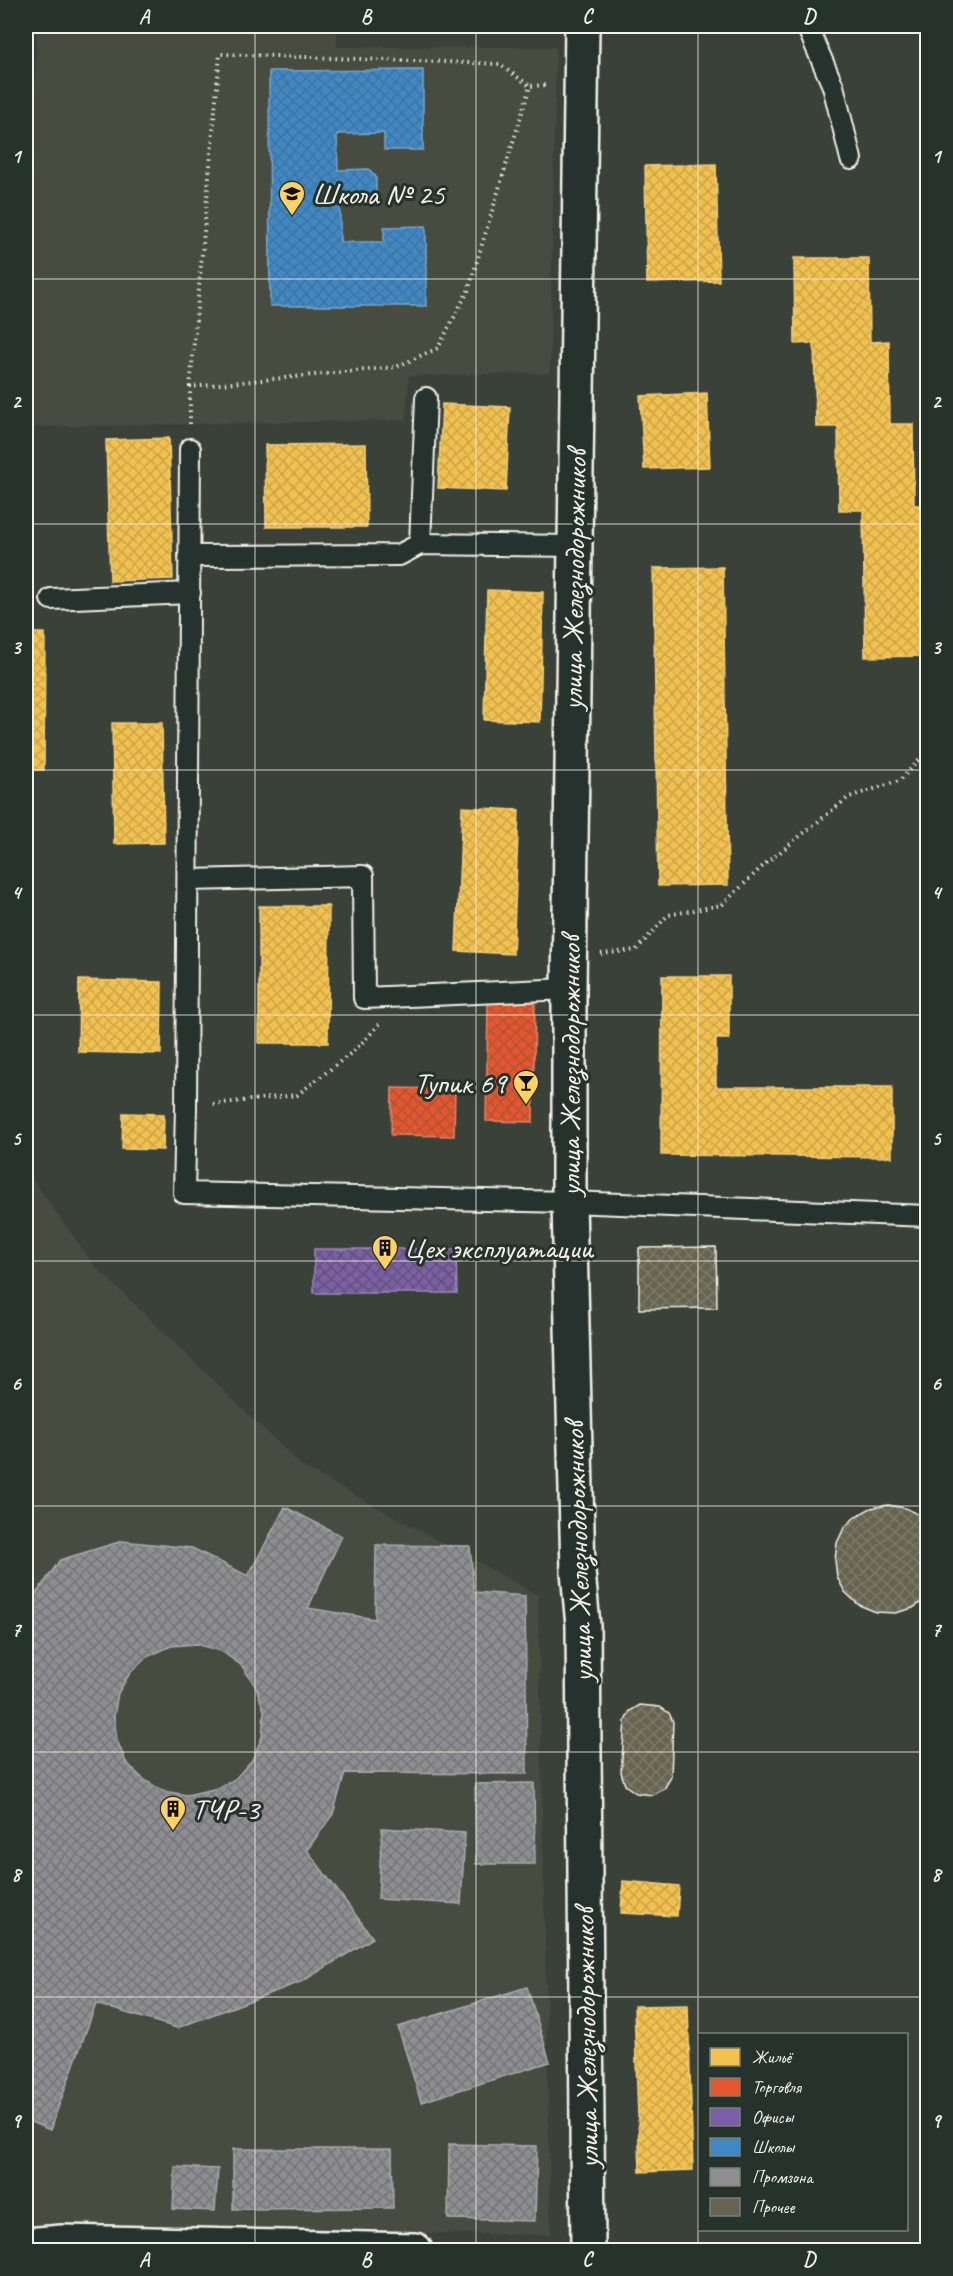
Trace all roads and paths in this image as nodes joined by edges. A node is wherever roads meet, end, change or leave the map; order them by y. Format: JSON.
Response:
{"nodes":[{"id":1,"x":582,"y":26,"type":"edge"},
{"id":2,"x":807,"y":26,"type":"edge"},
{"id":3,"x":581,"y":84,"type":"junction"},
{"id":4,"x":530,"y":86,"type":"junction"},
{"id":5,"x":851,"y":159,"type":"dead end"},
{"id":6,"x":190,"y":387,"type":"junction"},
{"id":7,"x":426,"y":398,"type":"dead end"},
{"id":8,"x":190,"y":449,"type":"joint"},
{"id":9,"x":420,"y":544,"type":"junction"},
{"id":10,"x":573,"y":546,"type":"junction"},
{"id":11,"x":189,"y":556,"type":"junction"},
{"id":12,"x":190,"y":593,"type":"junction"},
{"id":13,"x":51,"y":600,"type":"dead end"},
{"id":14,"x":188,"y":880,"type":"junction"},
{"id":15,"x":569,"y":989,"type":"junction"},
{"id":16,"x":569,"y":1202,"type":"junction"},
{"id":17,"x":927,"y":1216,"type":"edge"},
{"id":18,"x":26,"y":2245,"type":"edge"},
{"id":19,"x":415,"y":2250,"type":"edge"},
{"id":20,"x":588,"y":2250,"type":"edge"}],
"edges":[{"from":1,"to":3,"type":"street","name":"улица Железнодорожников"},
{"from":2,"to":5,"type":"lane"},
{"from":3,"to":4,"type":"path"},
{"from":3,"to":10,"type":"street","name":"улица Железнодорожников"},
{"from":4,"to":6,"type":"path"},
{"from":4,"to":6,"type":"path"},
{"from":6,"to":8,"type":"path"},
{"from":7,"to":9,"type":"lane"},
{"from":8,"to":11,"type":"lane"},
{"from":9,"to":10,"type":"lane"},
{"from":9,"to":11,"type":"lane"},
{"from":10,"to":15,"type":"street","name":"улица Железнодорожников"},
{"from":11,"to":12,"type":"lane"},
{"from":12,"to":13,"type":"lane"},
{"from":12,"to":14,"type":"lane"},
{"from":14,"to":15,"type":"lane"},
{"from":14,"to":16,"type":"lane"},
{"from":15,"to":16,"type":"street","name":"улица Железнодорожников"},
{"from":16,"to":17,"type":"lane"},
{"from":16,"to":20,"type":"street","name":"улица Железнодорожников"},
{"from":18,"to":19,"type":"street"}]}
